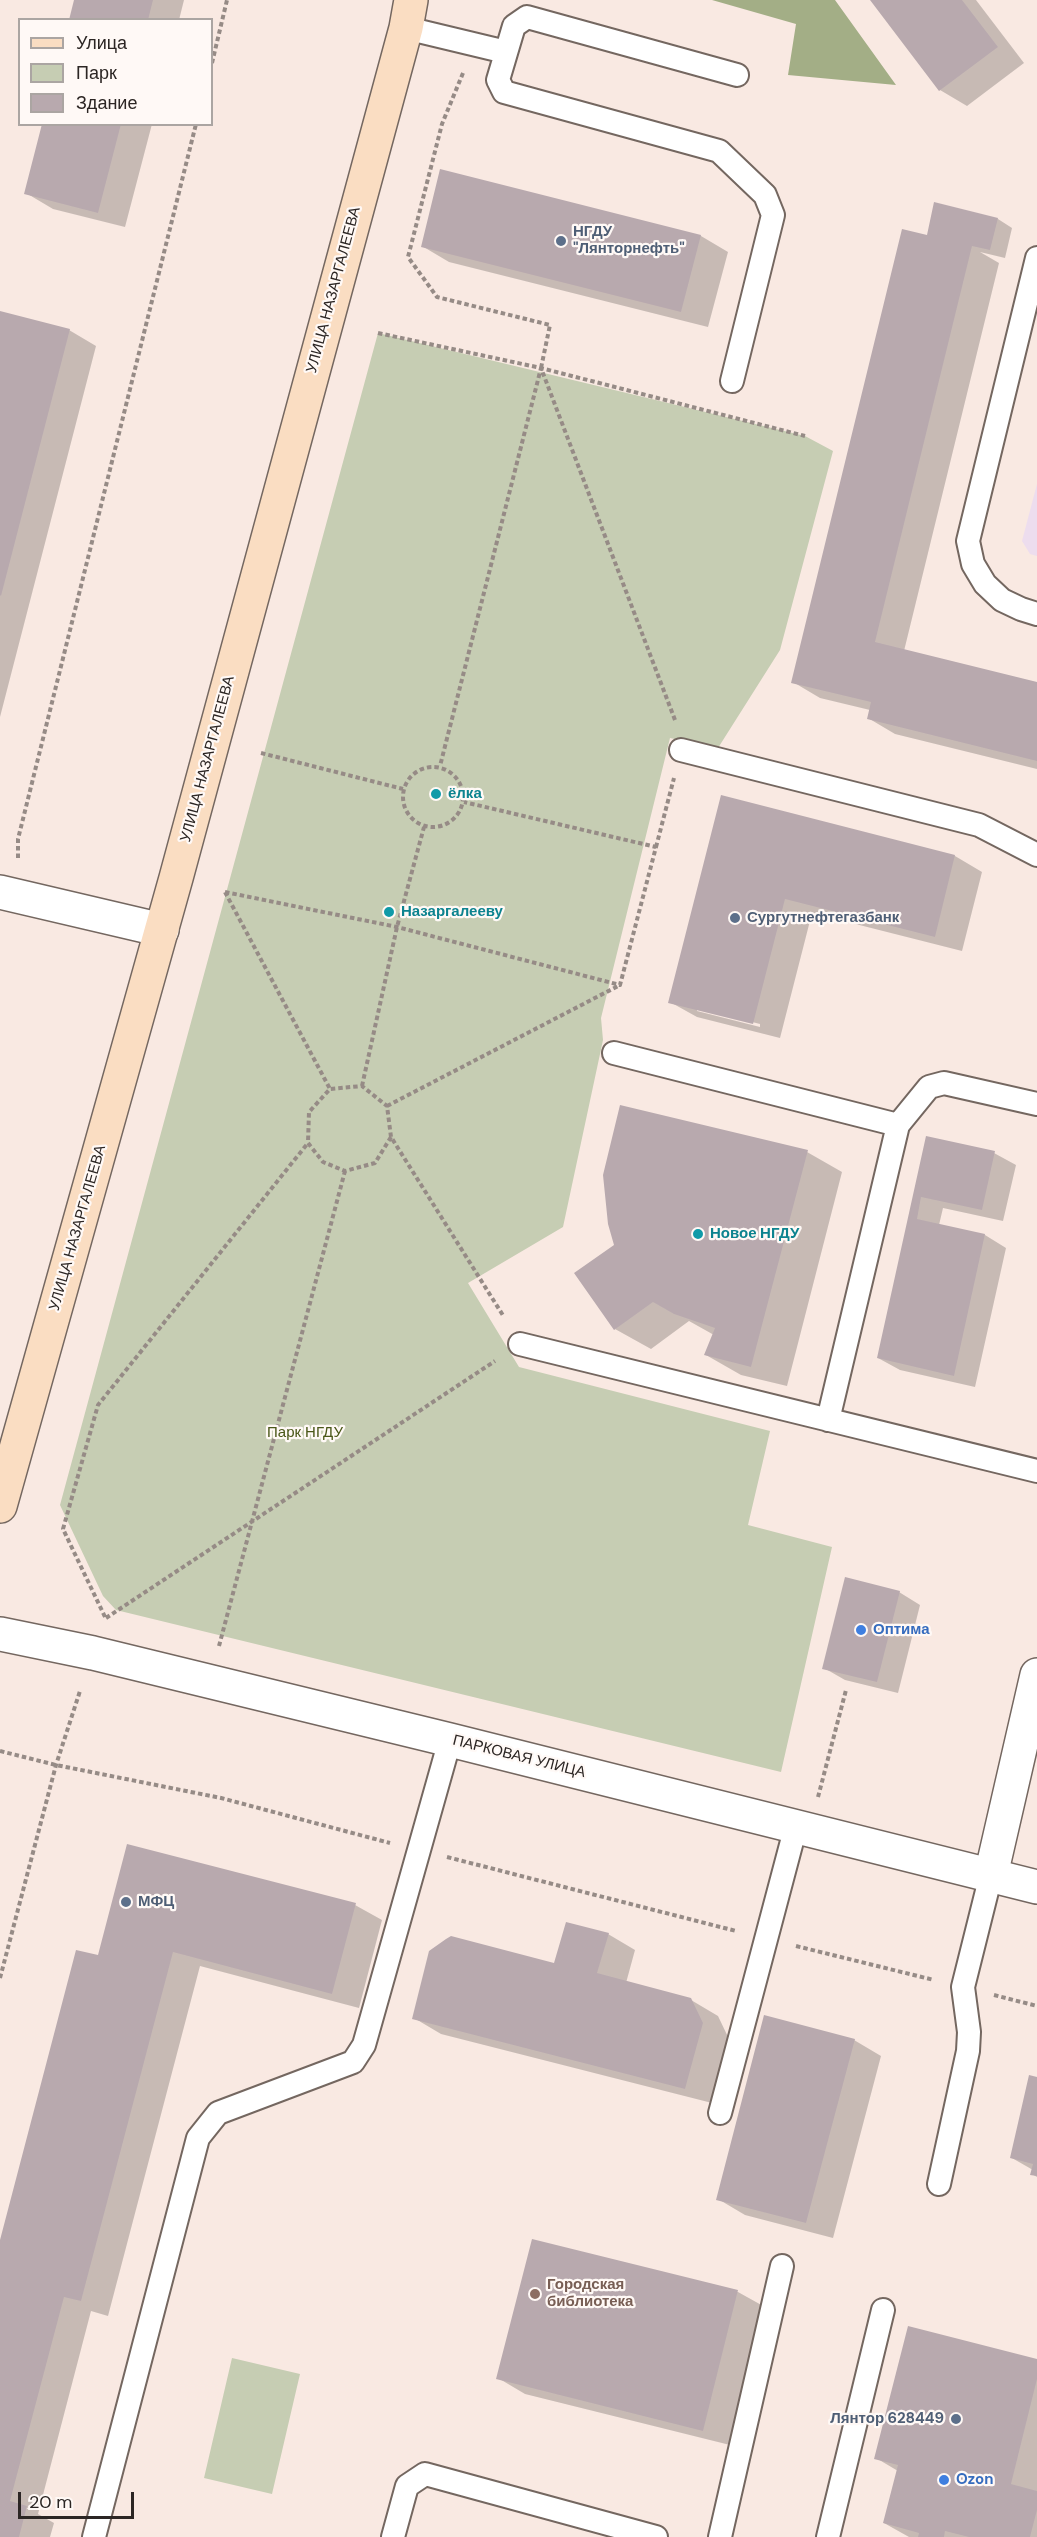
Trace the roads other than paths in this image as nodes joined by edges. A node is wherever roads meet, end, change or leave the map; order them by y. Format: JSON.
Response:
{"nodes":[{"id":1,"x":410,"y":10,"type":"edge"},
{"id":2,"x":506,"y":52,"type":"junction"},
{"id":3,"x":737,"y":75,"type":"dead end"},
{"id":4,"x":1037,"y":258,"type":"edge"},
{"id":5,"x":732,"y":381,"type":"dead end"},
{"id":6,"x":1037,"y":614,"type":"edge"},
{"id":7,"x":681,"y":750,"type":"road end"},
{"id":8,"x":1037,"y":855,"type":"edge"},
{"id":9,"x":7,"y":894,"type":"edge"},
{"id":10,"x":162,"y":930,"type":"junction"},
{"id":11,"x":614,"y":1053,"type":"dead end"},
{"id":12,"x":1037,"y":1104,"type":"edge"},
{"id":13,"x":898,"y":1125,"type":"junction"},
{"id":14,"x":520,"y":1344,"type":"road end"},
{"id":15,"x":828,"y":1419,"type":"junction"},
{"id":16,"x":1037,"y":1471,"type":"edge"},
{"id":17,"x":0,"y":1506,"type":"edge"},
{"id":18,"x":0,"y":1634,"type":"edge"},
{"id":19,"x":1037,"y":1675,"type":"edge"},
{"id":20,"x":450,"y":1740,"type":"junction"},
{"id":21,"x":796,"y":1826,"type":"junction"},
{"id":22,"x":991,"y":1875,"type":"junction"},
{"id":23,"x":1037,"y":1887,"type":"edge"},
{"id":24,"x":720,"y":2113,"type":"dead end"},
{"id":25,"x":939,"y":2184,"type":"dead end"},
{"id":26,"x":782,"y":2266,"type":"dead end"},
{"id":27,"x":883,"y":2310,"type":"dead end"},
{"id":28,"x":94,"y":2537,"type":"edge"},
{"id":29,"x":393,"y":2537,"type":"edge"},
{"id":30,"x":656,"y":2537,"type":"edge"},
{"id":31,"x":720,"y":2537,"type":"edge"},
{"id":32,"x":828,"y":2537,"type":"edge"}],
"edges":[{"from":1,"to":2,"type":"lane"},
{"from":1,"to":10,"type":"main road","name":"УЛИЦА НАЗАРГАЛЕЕВА"},
{"from":2,"to":3,"type":"lane"},
{"from":2,"to":5,"type":"lane"},
{"from":4,"to":6,"type":"lane"},
{"from":7,"to":8,"type":"lane"},
{"from":9,"to":10,"type":"street"},
{"from":10,"to":17,"type":"main road","name":"УЛИЦА НАЗАРГАЛЕЕВА"},
{"from":11,"to":13,"type":"lane"},
{"from":12,"to":13,"type":"lane"},
{"from":13,"to":15,"type":"lane"},
{"from":14,"to":15,"type":"lane"},
{"from":15,"to":16,"type":"lane"},
{"from":18,"to":20,"type":"street","name":"ПАРКОВАЯ УЛИЦА"},
{"from":19,"to":22,"type":"street"},
{"from":20,"to":21,"type":"street","name":"ПАРКОВАЯ УЛИЦА"},
{"from":20,"to":28,"type":"lane"},
{"from":21,"to":22,"type":"street","name":"ПАРКОВАЯ УЛИЦА"},
{"from":21,"to":24,"type":"lane"},
{"from":22,"to":23,"type":"street","name":"ПАРКОВАЯ УЛИЦА"},
{"from":22,"to":25,"type":"lane"},
{"from":26,"to":31,"type":"lane"},
{"from":27,"to":32,"type":"lane"},
{"from":29,"to":30,"type":"lane"}]}
